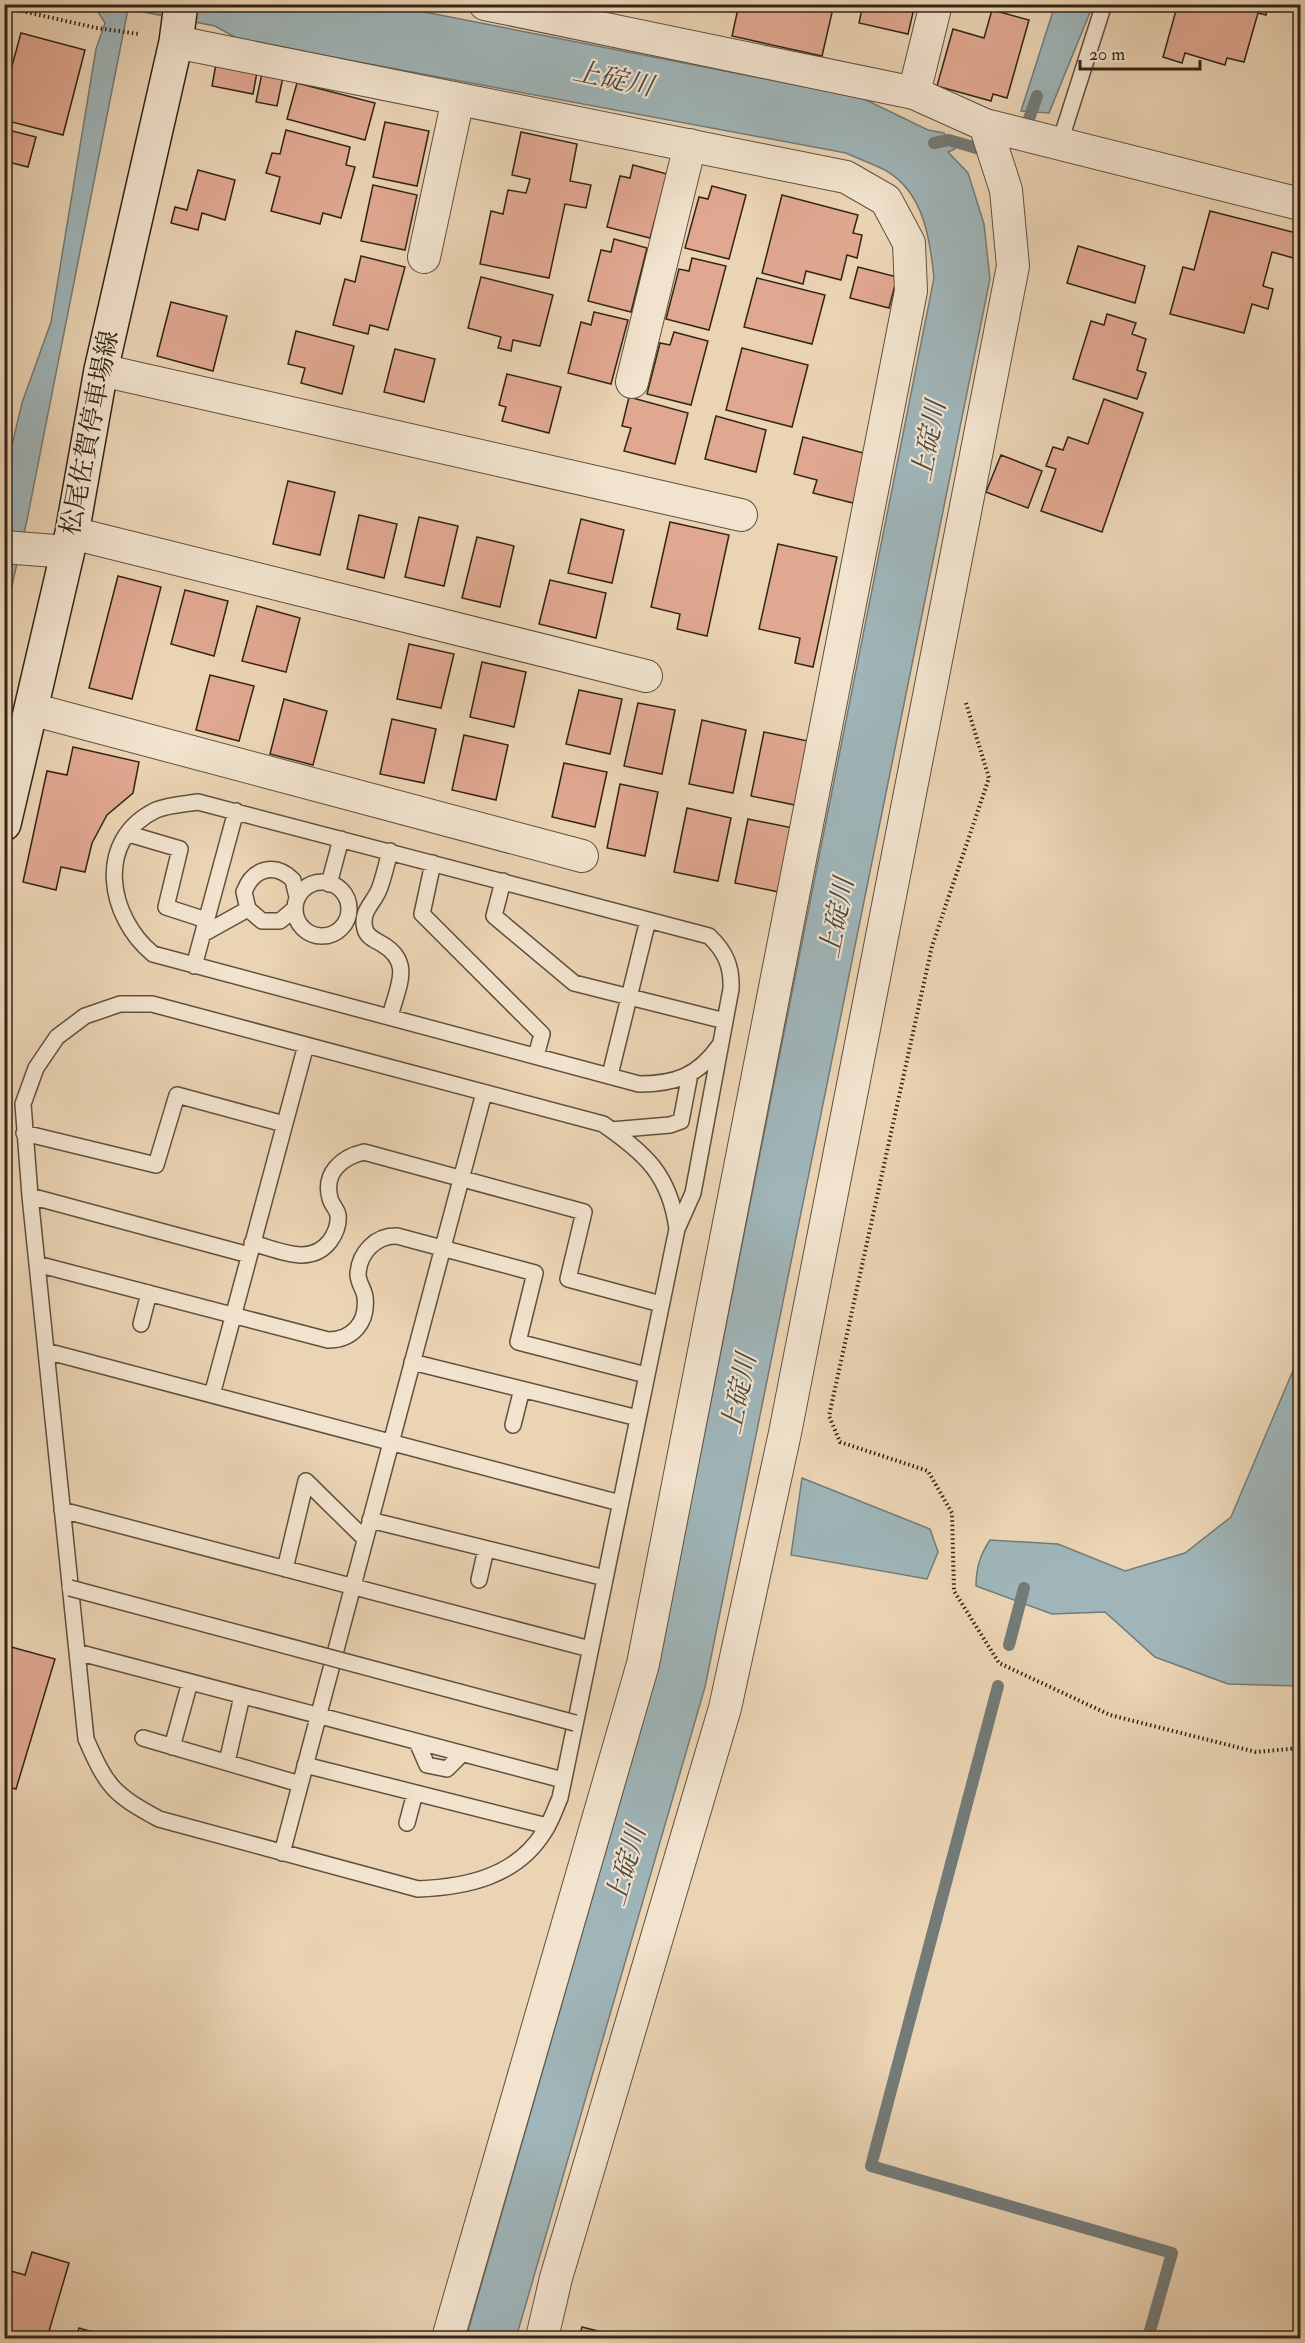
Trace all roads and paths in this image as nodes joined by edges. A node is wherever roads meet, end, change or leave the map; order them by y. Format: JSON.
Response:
{"nodes":[{"id":1,"x":181,"y":4,"type":"edge"},
{"id":2,"x":484,"y":4,"type":"edge"},
{"id":3,"x":936,"y":4,"type":"edge"},
{"id":4,"x":1104,"y":4,"type":"edge"},
{"id":5,"x":4,"y":7,"type":"edge"},
{"id":6,"x":126,"y":31,"type":"dead end"},
{"id":7,"x":176,"y":42,"type":"junction"},
{"id":8,"x":914,"y":93,"type":"junction"},
{"id":9,"x":458,"y":99,"type":"junction"},
{"id":10,"x":985,"y":125,"type":"junction"},
{"id":11,"x":1060,"y":142,"type":"junction"},
{"id":12,"x":690,"y":145,"type":"junction"},
{"id":13,"x":1300,"y":204,"type":"edge"},
{"id":14,"x":424,"y":257,"type":"dead end"},
{"id":15,"x":101,"y":370,"type":"junction"},
{"id":16,"x":632,"y":381,"type":"dead end"},
{"id":17,"x":741,"y":515,"type":"dead end"},
{"id":18,"x":69,"y":542,"type":"junction"},
{"id":19,"x":15,"y":548,"type":"edge"},
{"id":20,"x":646,"y":676,"type":"dead end"},
{"id":21,"x":963,"y":695,"type":"dead end"},
{"id":22,"x":31,"y":709,"type":"junction"},
{"id":23,"x":236,"y":811,"type":"junction"},
{"id":24,"x":4,"y":824,"type":"edge"},
{"id":25,"x":129,"y":834,"type":"junction"},
{"id":26,"x":341,"y":838,"type":"junction"},
{"id":27,"x":390,"y":851,"type":"junction"},
{"id":28,"x":582,"y":856,"type":"dead end"},
{"id":29,"x":433,"y":863,"type":"junction"},
{"id":30,"x":503,"y":881,"type":"junction"},
{"id":31,"x":329,"y":884,"type":"junction"},
{"id":32,"x":295,"y":903,"type":"junction"},
{"id":33,"x":248,"y":909,"type":"junction"},
{"id":34,"x":648,"y":920,"type":"junction"},
{"id":35,"x":205,"y":927,"type":"junction"},
{"id":36,"x":194,"y":966,"type":"junction"},
{"id":37,"x":629,"y":998,"type":"junction"},
{"id":38,"x":390,"y":1017,"type":"junction"},
{"id":39,"x":725,"y":1021,"type":"junction"},
{"id":40,"x":306,"y":1045,"type":"junction"},
{"id":41,"x":719,"y":1046,"type":"junction"},
{"id":42,"x":536,"y":1056,"type":"junction"},
{"id":43,"x":690,"y":1074,"type":"junction"},
{"id":44,"x":610,"y":1076,"type":"junction"},
{"id":45,"x":484,"y":1093,"type":"junction"},
{"id":46,"x":284,"y":1124,"type":"junction"},
{"id":47,"x":611,"y":1130,"type":"junction"},
{"id":48,"x":24,"y":1133,"type":"junction"},
{"id":49,"x":461,"y":1180,"type":"junction"},
{"id":50,"x":30,"y":1196,"type":"junction"},
{"id":51,"x":677,"y":1229,"type":"junction"},
{"id":52,"x":442,"y":1248,"type":"junction"},
{"id":53,"x":251,"y":1249,"type":"junction"},
{"id":54,"x":37,"y":1264,"type":"junction"},
{"id":55,"x":149,"y":1293,"type":"junction"},
{"id":56,"x":661,"y":1304,"type":"junction"},
{"id":57,"x":233,"y":1315,"type":"junction"},
{"id":58,"x":141,"y":1324,"type":"dead end"},
{"id":59,"x":46,"y":1351,"type":"junction"},
{"id":60,"x":412,"y":1362,"type":"junction"},
{"id":61,"x":646,"y":1375,"type":"junction"},
{"id":62,"x":522,"y":1389,"type":"junction"},
{"id":63,"x":212,"y":1395,"type":"junction"},
{"id":64,"x":638,"y":1418,"type":"junction"},
{"id":65,"x":513,"y":1425,"type":"dead end"},
{"id":66,"x":391,"y":1443,"type":"junction"},
{"id":67,"x":620,"y":1503,"type":"junction"},
{"id":68,"x":62,"y":1510,"type":"junction"},
{"id":69,"x":370,"y":1520,"type":"junction"},
{"id":70,"x":365,"y":1539,"type":"junction"},
{"id":71,"x":486,"y":1549,"type":"junction"},
{"id":72,"x":285,"y":1569,"type":"junction"},
{"id":73,"x":605,"y":1578,"type":"junction"},
{"id":74,"x":480,"y":1580,"type":"dead end"},
{"id":75,"x":353,"y":1587,"type":"junction"},
{"id":76,"x":70,"y":1588,"type":"junction"},
{"id":77,"x":590,"y":1649,"type":"junction"},
{"id":78,"x":77,"y":1652,"type":"junction"},
{"id":79,"x":190,"y":1682,"type":"junction"},
{"id":80,"x":242,"y":1696,"type":"junction"},
{"id":81,"x":318,"y":1716,"type":"junction"},
{"id":82,"x":575,"y":1723,"type":"junction"},
{"id":83,"x":142,"y":1738,"type":"dead end"},
{"id":84,"x":172,"y":1746,"type":"junction"},
{"id":85,"x":1300,"y":1748,"type":"edge"},
{"id":86,"x":227,"y":1762,"type":"junction"},
{"id":87,"x":305,"y":1765,"type":"junction"},
{"id":88,"x":563,"y":1780,"type":"junction"},
{"id":89,"x":300,"y":1784,"type":"junction"},
{"id":90,"x":415,"y":1793,"type":"junction"},
{"id":91,"x":407,"y":1823,"type":"dead end"},
{"id":92,"x":547,"y":1826,"type":"junction"},
{"id":93,"x":282,"y":1853,"type":"junction"},
{"id":94,"x":448,"y":2338,"type":"edge"},
{"id":95,"x":542,"y":2338,"type":"edge"}],
"edges":[{"from":1,"to":7,"type":"main road","name":"松尾佐賀停車場線"},
{"from":2,"to":8,"type":"street"},
{"from":3,"to":8,"type":"street"},
{"from":4,"to":11,"type":"lane"},
{"from":5,"to":6,"type":"path"},
{"from":7,"to":9,"type":"street"},
{"from":7,"to":15,"type":"main road","name":"松尾佐賀停車場線"},
{"from":8,"to":10,"type":"street"},
{"from":9,"to":12,"type":"street"},
{"from":9,"to":14,"type":"street"},
{"from":10,"to":11,"type":"street"},
{"from":10,"to":95,"type":"street"},
{"from":11,"to":13,"type":"street"},
{"from":12,"to":16,"type":"street"},
{"from":12,"to":94,"type":"street"},
{"from":15,"to":17,"type":"street"},
{"from":15,"to":18,"type":"main road","name":"松尾佐賀停車場線"},
{"from":18,"to":19,"type":"street"},
{"from":18,"to":20,"type":"street"},
{"from":18,"to":22,"type":"main road","name":"松尾佐賀停車場線"},
{"from":21,"to":85,"type":"path"},
{"from":22,"to":24,"type":"main road","name":"松尾佐賀停車場線"},
{"from":22,"to":28,"type":"street"},
{"from":23,"to":25,"type":"lane"},
{"from":23,"to":26,"type":"lane"},
{"from":23,"to":35,"type":"lane"},
{"from":25,"to":35,"type":"lane"},
{"from":25,"to":36,"type":"lane"},
{"from":26,"to":27,"type":"lane"},
{"from":26,"to":31,"type":"lane"},
{"from":27,"to":29,"type":"lane"},
{"from":27,"to":38,"type":"lane"},
{"from":29,"to":30,"type":"lane"},
{"from":29,"to":42,"type":"lane"},
{"from":30,"to":34,"type":"lane"},
{"from":30,"to":37,"type":"lane"},
{"from":31,"to":32,"type":"lane"},
{"from":31,"to":32,"type":"lane"},
{"from":32,"to":33,"type":"lane"},
{"from":32,"to":33,"type":"lane"},
{"from":33,"to":35,"type":"lane"},
{"from":34,"to":37,"type":"lane"},
{"from":34,"to":39,"type":"lane"},
{"from":35,"to":36,"type":"lane"},
{"from":36,"to":38,"type":"lane"},
{"from":37,"to":39,"type":"lane"},
{"from":37,"to":44,"type":"lane"},
{"from":38,"to":42,"type":"lane"},
{"from":39,"to":41,"type":"lane"},
{"from":40,"to":45,"type":"lane"},
{"from":40,"to":46,"type":"lane"},
{"from":40,"to":48,"type":"lane"},
{"from":41,"to":43,"type":"lane"},
{"from":41,"to":51,"type":"lane"},
{"from":42,"to":44,"type":"lane"},
{"from":43,"to":44,"type":"lane"},
{"from":43,"to":47,"type":"lane"},
{"from":45,"to":47,"type":"lane"},
{"from":45,"to":49,"type":"lane"},
{"from":46,"to":48,"type":"lane"},
{"from":46,"to":53,"type":"lane"},
{"from":47,"to":51,"type":"lane"},
{"from":48,"to":50,"type":"lane"},
{"from":49,"to":52,"type":"lane"},
{"from":49,"to":53,"type":"lane"},
{"from":49,"to":56,"type":"lane"},
{"from":50,"to":53,"type":"lane"},
{"from":50,"to":54,"type":"lane"},
{"from":51,"to":56,"type":"lane"},
{"from":52,"to":57,"type":"lane"},
{"from":52,"to":60,"type":"lane"},
{"from":52,"to":61,"type":"lane"},
{"from":53,"to":57,"type":"lane"},
{"from":54,"to":55,"type":"lane"},
{"from":54,"to":59,"type":"lane"},
{"from":55,"to":57,"type":"lane"},
{"from":55,"to":58,"type":"lane"},
{"from":56,"to":61,"type":"lane"},
{"from":57,"to":63,"type":"lane"},
{"from":59,"to":63,"type":"lane"},
{"from":59,"to":68,"type":"lane"},
{"from":60,"to":62,"type":"lane"},
{"from":60,"to":66,"type":"lane"},
{"from":61,"to":64,"type":"lane"},
{"from":62,"to":64,"type":"lane"},
{"from":62,"to":65,"type":"lane"},
{"from":63,"to":66,"type":"lane"},
{"from":64,"to":67,"type":"lane"},
{"from":66,"to":67,"type":"lane"},
{"from":66,"to":69,"type":"lane"},
{"from":67,"to":73,"type":"lane"},
{"from":68,"to":72,"type":"lane"},
{"from":68,"to":76,"type":"lane"},
{"from":69,"to":70,"type":"lane"},
{"from":69,"to":71,"type":"lane"},
{"from":70,"to":72,"type":"lane"},
{"from":70,"to":75,"type":"lane"},
{"from":71,"to":73,"type":"lane"},
{"from":71,"to":74,"type":"lane"},
{"from":72,"to":75,"type":"lane"},
{"from":73,"to":77,"type":"lane"},
{"from":75,"to":77,"type":"lane"},
{"from":75,"to":81,"type":"lane"},
{"from":76,"to":78,"type":"lane"},
{"from":76,"to":82,"type":"lane","bridge":true},
{"from":77,"to":82,"type":"lane"},
{"from":78,"to":79,"type":"lane"},
{"from":78,"to":93,"type":"lane"},
{"from":79,"to":80,"type":"lane"},
{"from":79,"to":84,"type":"lane"},
{"from":80,"to":81,"type":"lane"},
{"from":80,"to":86,"type":"lane"},
{"from":81,"to":87,"type":"lane"},
{"from":81,"to":88,"type":"lane"},
{"from":82,"to":88,"type":"lane"},
{"from":83,"to":84,"type":"lane"},
{"from":84,"to":86,"type":"lane"},
{"from":86,"to":89,"type":"lane"},
{"from":87,"to":89,"type":"lane"},
{"from":87,"to":90,"type":"lane"},
{"from":88,"to":92,"type":"lane"},
{"from":89,"to":93,"type":"lane"},
{"from":90,"to":91,"type":"lane"},
{"from":90,"to":92,"type":"lane"},
{"from":92,"to":93,"type":"lane"}]}
